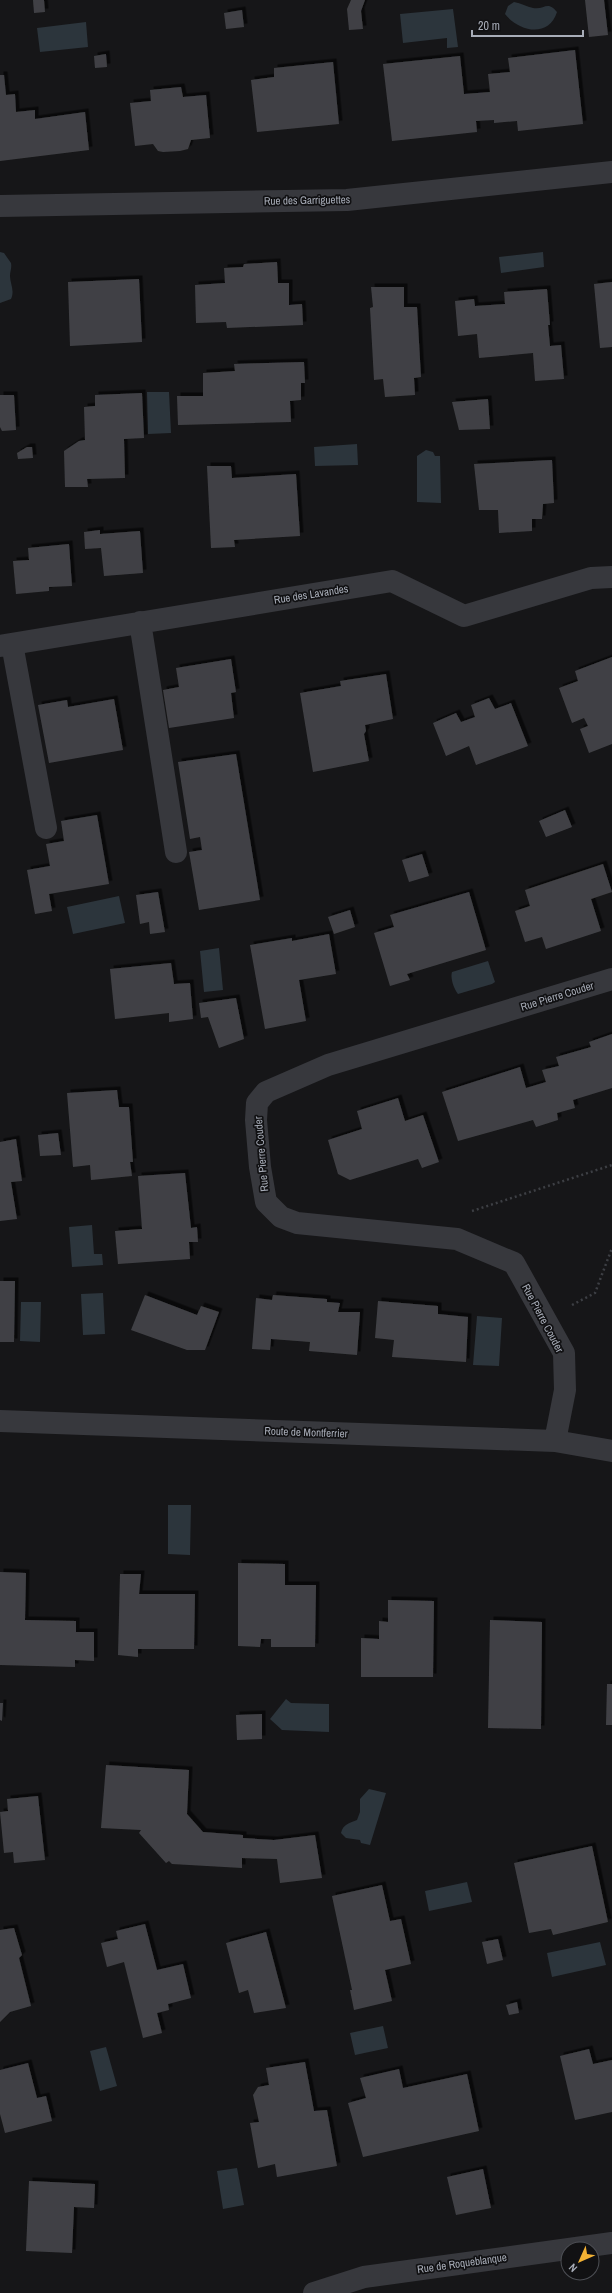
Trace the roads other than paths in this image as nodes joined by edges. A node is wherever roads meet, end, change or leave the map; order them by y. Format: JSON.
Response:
{"nodes":[{"id":1,"x":612,"y":172,"type":"edge"},
{"id":2,"x":0,"y":206,"type":"edge"},
{"id":3,"x":612,"y":577,"type":"edge"},
{"id":4,"x":140,"y":622,"type":"junction"},
{"id":5,"x":6,"y":645,"type":"edge"},
{"id":6,"x":46,"y":828,"type":"dead end"},
{"id":7,"x":176,"y":852,"type":"dead end"},
{"id":8,"x":612,"y":979,"type":"edge"},
{"id":9,"x":0,"y":1421,"type":"edge"},
{"id":10,"x":555,"y":1441,"type":"junction"},
{"id":11,"x":612,"y":1450,"type":"edge"},
{"id":12,"x":612,"y":2243,"type":"edge"},
{"id":13,"x":314,"y":2293,"type":"edge"}],
"edges":[{"from":1,"to":2,"type":"street","name":"Rue des Garriguettes"},
{"from":3,"to":4,"type":"street","name":"Rue des Lavandes"},
{"from":4,"to":5,"type":"street","name":"Rue des Lavandes"},
{"from":4,"to":7,"type":"street"},
{"from":5,"to":6,"type":"street"},
{"from":8,"to":10,"type":"street","name":"Rue Pierre Couder"},
{"from":9,"to":10,"type":"street","name":"Route de Montferrier"},
{"from":10,"to":11,"type":"street","name":"Route de Montferrier"},
{"from":12,"to":13,"type":"street","name":"Rue de Roqueblanque"}]}
